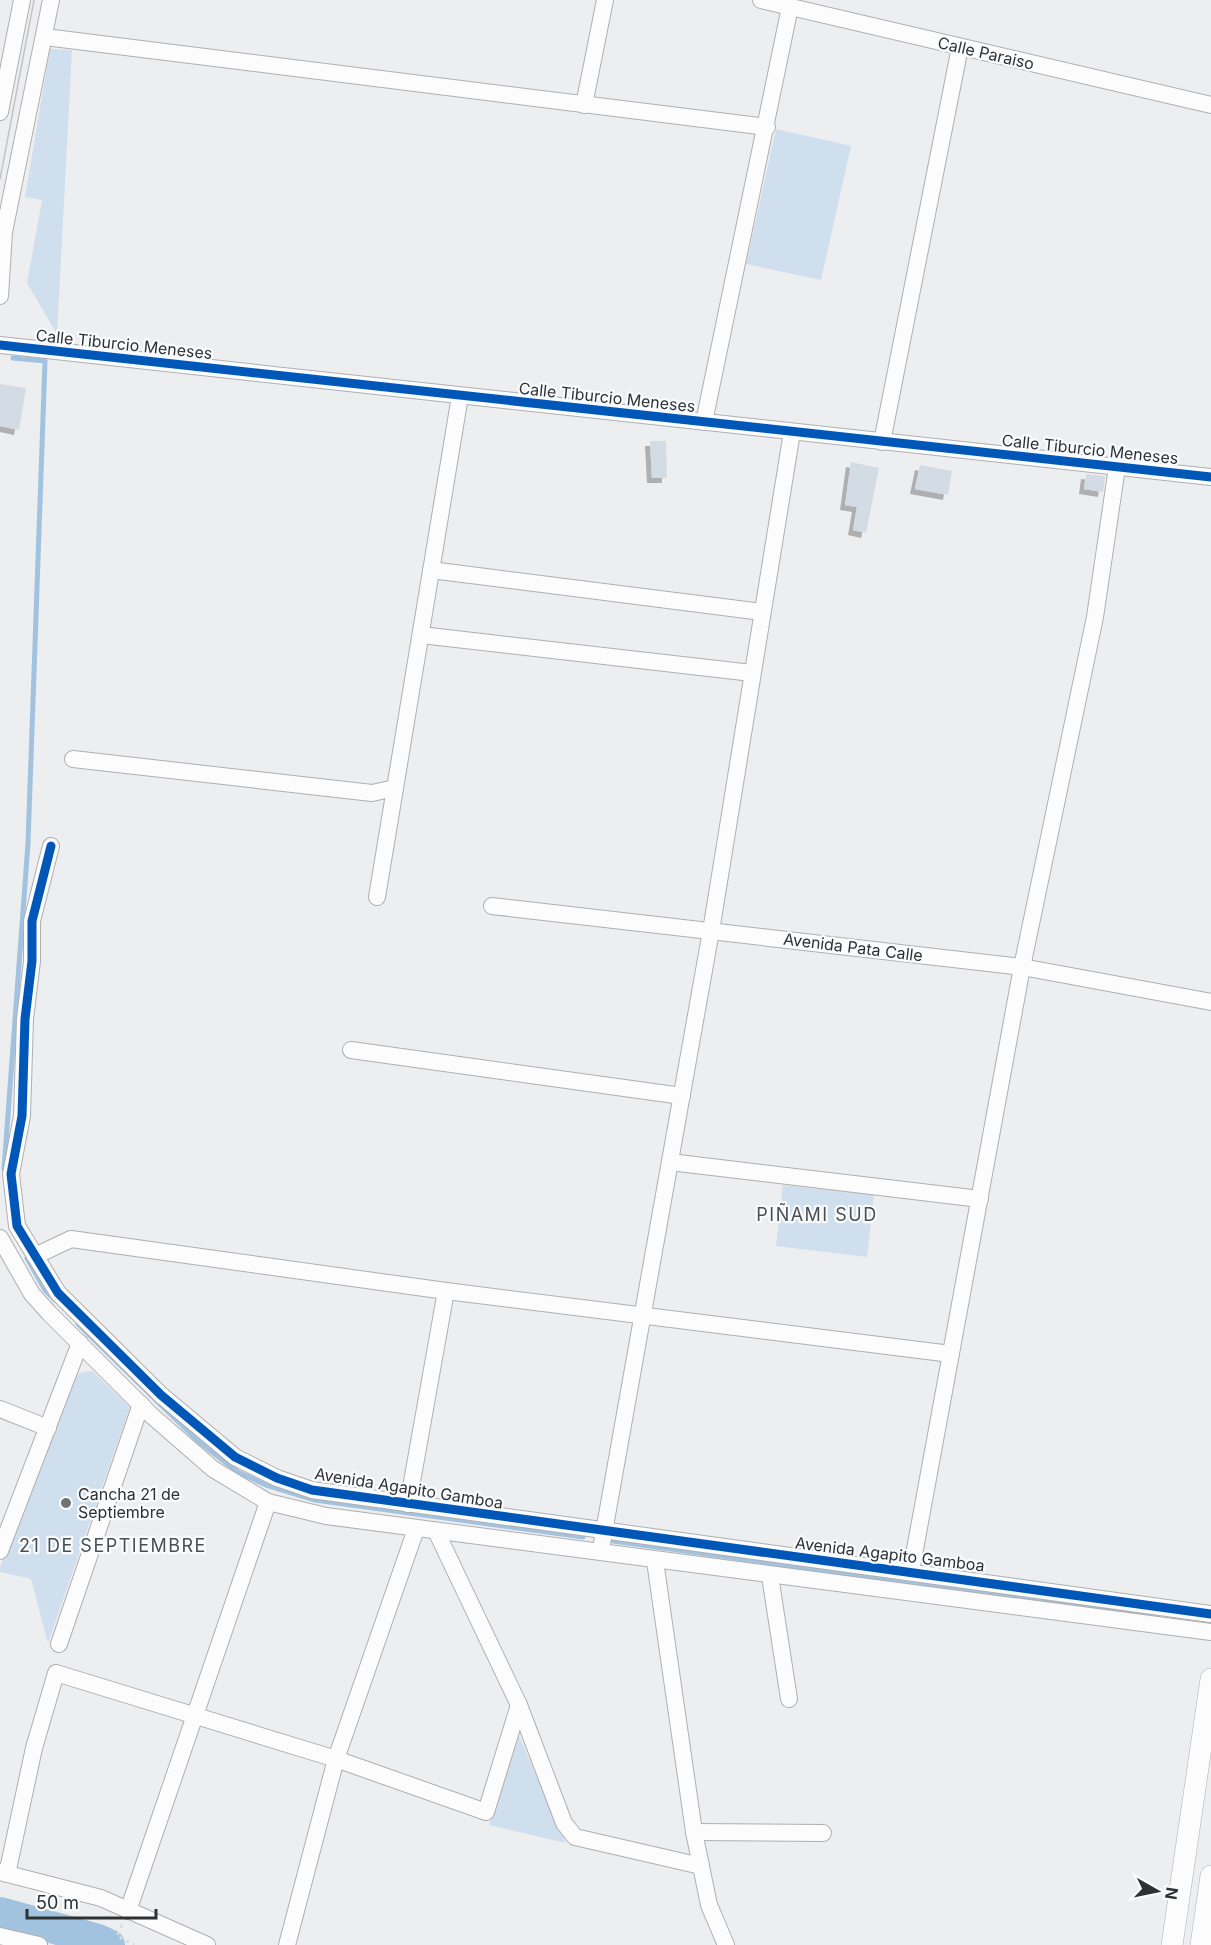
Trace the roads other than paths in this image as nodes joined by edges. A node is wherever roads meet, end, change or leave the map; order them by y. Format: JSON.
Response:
{"nodes":[{"id":1,"x":22,"y":0,"type":"edge"},
{"id":2,"x":51,"y":0,"type":"edge"},
{"id":3,"x":605,"y":0,"type":"edge"},
{"id":4,"x":761,"y":0,"type":"edge"},
{"id":5,"x":790,"y":7,"type":"junction"},
{"id":6,"x":45,"y":37,"type":"junction"},
{"id":7,"x":960,"y":47,"type":"junction"},
{"id":8,"x":584,"y":105,"type":"junction"},
{"id":9,"x":1211,"y":105,"type":"edge"},
{"id":10,"x":0,"y":112,"type":"edge"},
{"id":11,"x":766,"y":127,"type":"junction"},
{"id":12,"x":0,"y":296,"type":"edge"},
{"id":13,"x":0,"y":345,"type":"edge"},
{"id":14,"x":460,"y":396,"type":"junction"},
{"id":15,"x":704,"y":422,"type":"junction"},
{"id":16,"x":792,"y":432,"type":"junction"},
{"id":17,"x":882,"y":442,"type":"junction"},
{"id":18,"x":1117,"y":467,"type":"junction"},
{"id":19,"x":1211,"y":477,"type":"edge"},
{"id":20,"x":431,"y":570,"type":"junction"},
{"id":21,"x":762,"y":612,"type":"junction"},
{"id":22,"x":421,"y":634,"type":"junction"},
{"id":23,"x":752,"y":673,"type":"junction"},
{"id":24,"x":73,"y":759,"type":"dead end"},
{"id":25,"x":395,"y":788,"type":"junction"},
{"id":26,"x":51,"y":846,"type":"dead end"},
{"id":27,"x":377,"y":897,"type":"dead end"},
{"id":28,"x":492,"y":906,"type":"dead end"},
{"id":29,"x":711,"y":931,"type":"junction"},
{"id":30,"x":1022,"y":967,"type":"junction"},
{"id":31,"x":1211,"y":1002,"type":"edge"},
{"id":32,"x":351,"y":1050,"type":"dead end"},
{"id":33,"x":682,"y":1096,"type":"junction"},
{"id":34,"x":670,"y":1162,"type":"junction"},
{"id":35,"x":980,"y":1199,"type":"junction"},
{"id":36,"x":0,"y":1238,"type":"edge"},
{"id":37,"x":35,"y":1256,"type":"junction"},
{"id":38,"x":446,"y":1291,"type":"junction"},
{"id":39,"x":643,"y":1314,"type":"junction"},
{"id":40,"x":80,"y":1343,"type":"junction"},
{"id":41,"x":951,"y":1353,"type":"junction"},
{"id":42,"x":141,"y":1404,"type":"junction"},
{"id":43,"x":0,"y":1409,"type":"edge"},
{"id":44,"x":48,"y":1428,"type":"junction"},
{"id":45,"x":268,"y":1502,"type":"junction"},
{"id":46,"x":408,"y":1504,"type":"junction"},
{"id":47,"x":416,"y":1529,"type":"junction"},
{"id":48,"x":436,"y":1531,"type":"junction"},
{"id":49,"x":604,"y":1533,"type":"junction"},
{"id":50,"x":0,"y":1551,"type":"edge"},
{"id":51,"x":600,"y":1553,"type":"junction"},
{"id":52,"x":655,"y":1562,"type":"junction"},
{"id":53,"x":911,"y":1571,"type":"junction"},
{"id":54,"x":770,"y":1576,"type":"junction"},
{"id":55,"x":1211,"y":1614,"type":"edge"},
{"id":56,"x":1211,"y":1632,"type":"edge"},
{"id":57,"x":59,"y":1644,"type":"dead end"},
{"id":58,"x":1211,"y":1679,"type":"edge"},
{"id":59,"x":789,"y":1699,"type":"dead end"},
{"id":60,"x":519,"y":1705,"type":"junction"},
{"id":61,"x":195,"y":1716,"type":"junction"},
{"id":62,"x":336,"y":1759,"type":"junction"},
{"id":63,"x":694,"y":1832,"type":"junction"},
{"id":64,"x":823,"y":1833,"type":"dead end"},
{"id":65,"x":701,"y":1866,"type":"junction"},
{"id":66,"x":4,"y":1873,"type":"edge"},
{"id":67,"x":1211,"y":1876,"type":"edge"},
{"id":68,"x":128,"y":1911,"type":"junction"},
{"id":69,"x":0,"y":1936,"type":"edge"},
{"id":70,"x":39,"y":1945,"type":"edge"},
{"id":71,"x":207,"y":1945,"type":"edge"},
{"id":72,"x":287,"y":1945,"type":"edge"},
{"id":73,"x":726,"y":1945,"type":"edge"},
{"id":74,"x":1172,"y":1945,"type":"edge"},
{"id":75,"x":1201,"y":1945,"type":"edge"}],
"edges":[{"from":1,"to":10,"type":"street"},
{"from":2,"to":6,"type":"street"},
{"from":3,"to":8,"type":"street"},
{"from":4,"to":5,"type":"street","name":"Calle Paraiso"},
{"from":5,"to":7,"type":"street","name":"Calle Paraiso"},
{"from":5,"to":11,"type":"street"},
{"from":6,"to":8,"type":"street"},
{"from":6,"to":12,"type":"street"},
{"from":7,"to":9,"type":"street","name":"Calle Paraiso"},
{"from":7,"to":17,"type":"street"},
{"from":8,"to":11,"type":"street"},
{"from":11,"to":15,"type":"street"},
{"from":13,"to":14,"type":"street","name":"Calle Tiburcio Meneses"},
{"from":14,"to":15,"type":"street","name":"Calle Tiburcio Meneses"},
{"from":14,"to":20,"type":"street"},
{"from":15,"to":16,"type":"street","name":"Calle Tiburcio Meneses"},
{"from":16,"to":17,"type":"street","name":"Calle Tiburcio Meneses"},
{"from":16,"to":21,"type":"street"},
{"from":17,"to":18,"type":"street","name":"Calle Tiburcio Meneses"},
{"from":18,"to":19,"type":"street","name":"Calle Tiburcio Meneses"},
{"from":18,"to":30,"type":"street"},
{"from":20,"to":21,"type":"street"},
{"from":20,"to":22,"type":"street"},
{"from":21,"to":23,"type":"street"},
{"from":22,"to":23,"type":"street"},
{"from":22,"to":25,"type":"street"},
{"from":23,"to":29,"type":"street"},
{"from":24,"to":25,"type":"street"},
{"from":25,"to":27,"type":"street"},
{"from":26,"to":37,"type":"street","name":"Avenida Agapito Gamboa"},
{"from":28,"to":29,"type":"street","name":"Avenida Pata Calle"},
{"from":29,"to":30,"type":"street","name":"Avenida Pata Calle"},
{"from":29,"to":33,"type":"street"},
{"from":30,"to":31,"type":"street","name":"Avenida Pata Calle"},
{"from":30,"to":35,"type":"street"},
{"from":32,"to":33,"type":"street"},
{"from":33,"to":34,"type":"street"},
{"from":34,"to":35,"type":"street"},
{"from":34,"to":39,"type":"street"},
{"from":35,"to":41,"type":"street"},
{"from":36,"to":40,"type":"street"},
{"from":37,"to":38,"type":"street"},
{"from":37,"to":46,"type":"street","name":"Avenida Agapito Gamboa"},
{"from":38,"to":39,"type":"street"},
{"from":38,"to":46,"type":"street"},
{"from":39,"to":41,"type":"street"},
{"from":39,"to":49,"type":"street"},
{"from":40,"to":42,"type":"street"},
{"from":40,"to":44,"type":"street"},
{"from":41,"to":53,"type":"street"},
{"from":42,"to":45,"type":"street"},
{"from":42,"to":57,"type":"street"},
{"from":43,"to":44,"type":"street"},
{"from":44,"to":50,"type":"street"},
{"from":45,"to":47,"type":"street"},
{"from":45,"to":61,"type":"street"},
{"from":46,"to":49,"type":"street","name":"Avenida Agapito Gamboa"},
{"from":47,"to":48,"type":"street"},
{"from":47,"to":62,"type":"street"},
{"from":48,"to":51,"type":"street"},
{"from":48,"to":60,"type":"street"},
{"from":49,"to":51,"type":"street"},
{"from":49,"to":53,"type":"street","name":"Avenida Agapito Gamboa"},
{"from":51,"to":52,"type":"street"},
{"from":52,"to":54,"type":"street"},
{"from":52,"to":63,"type":"street"},
{"from":53,"to":55,"type":"street","name":"Avenida Agapito Gamboa"},
{"from":54,"to":56,"type":"street"},
{"from":54,"to":59,"type":"street"},
{"from":58,"to":74,"type":"main road"},
{"from":60,"to":62,"type":"street"},
{"from":60,"to":65,"type":"street"},
{"from":61,"to":62,"type":"street"},
{"from":61,"to":66,"type":"street"},
{"from":61,"to":68,"type":"street"},
{"from":62,"to":72,"type":"street"},
{"from":63,"to":64,"type":"street"},
{"from":63,"to":65,"type":"street"},
{"from":65,"to":73,"type":"street"},
{"from":66,"to":68,"type":"street"},
{"from":67,"to":75,"type":"main road"},
{"from":68,"to":71,"type":"street"},
{"from":69,"to":70,"type":"street"}]}
